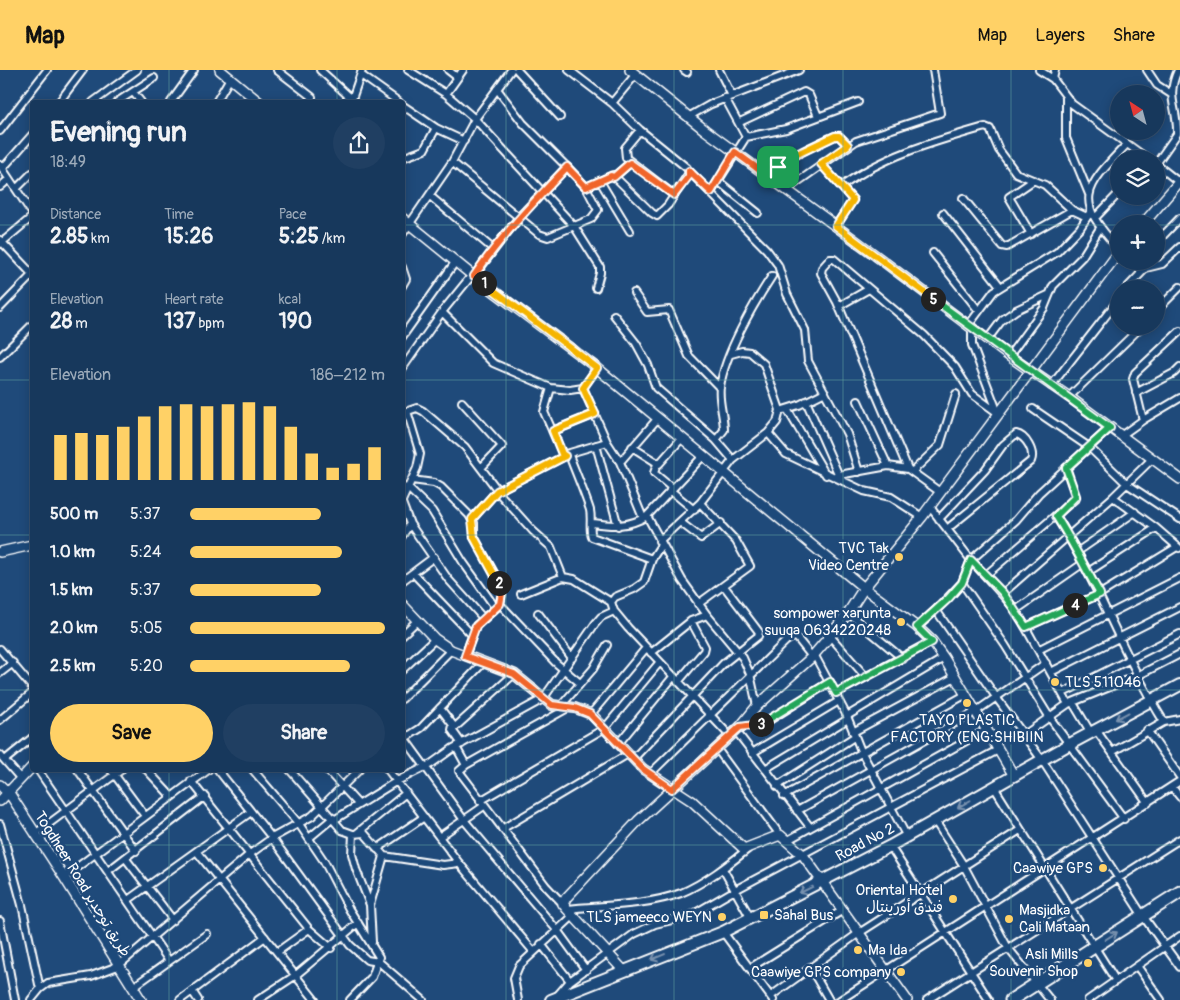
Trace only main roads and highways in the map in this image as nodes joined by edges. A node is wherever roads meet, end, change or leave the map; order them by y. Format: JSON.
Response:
{"nodes":[{"id":1,"x":1180,"y":685,"type":"edge"},
{"id":2,"x":1180,"y":892,"type":"edge"},
{"id":3,"x":553,"y":999,"type":"edge"},
{"id":4,"x":1011,"y":1000,"type":"edge"}],
"edges":[{"from":1,"to":3,"type":"main road","name":"Road No 2","one_way":true},
{"from":4,"to":2,"type":"highway","one_way":true}]}
